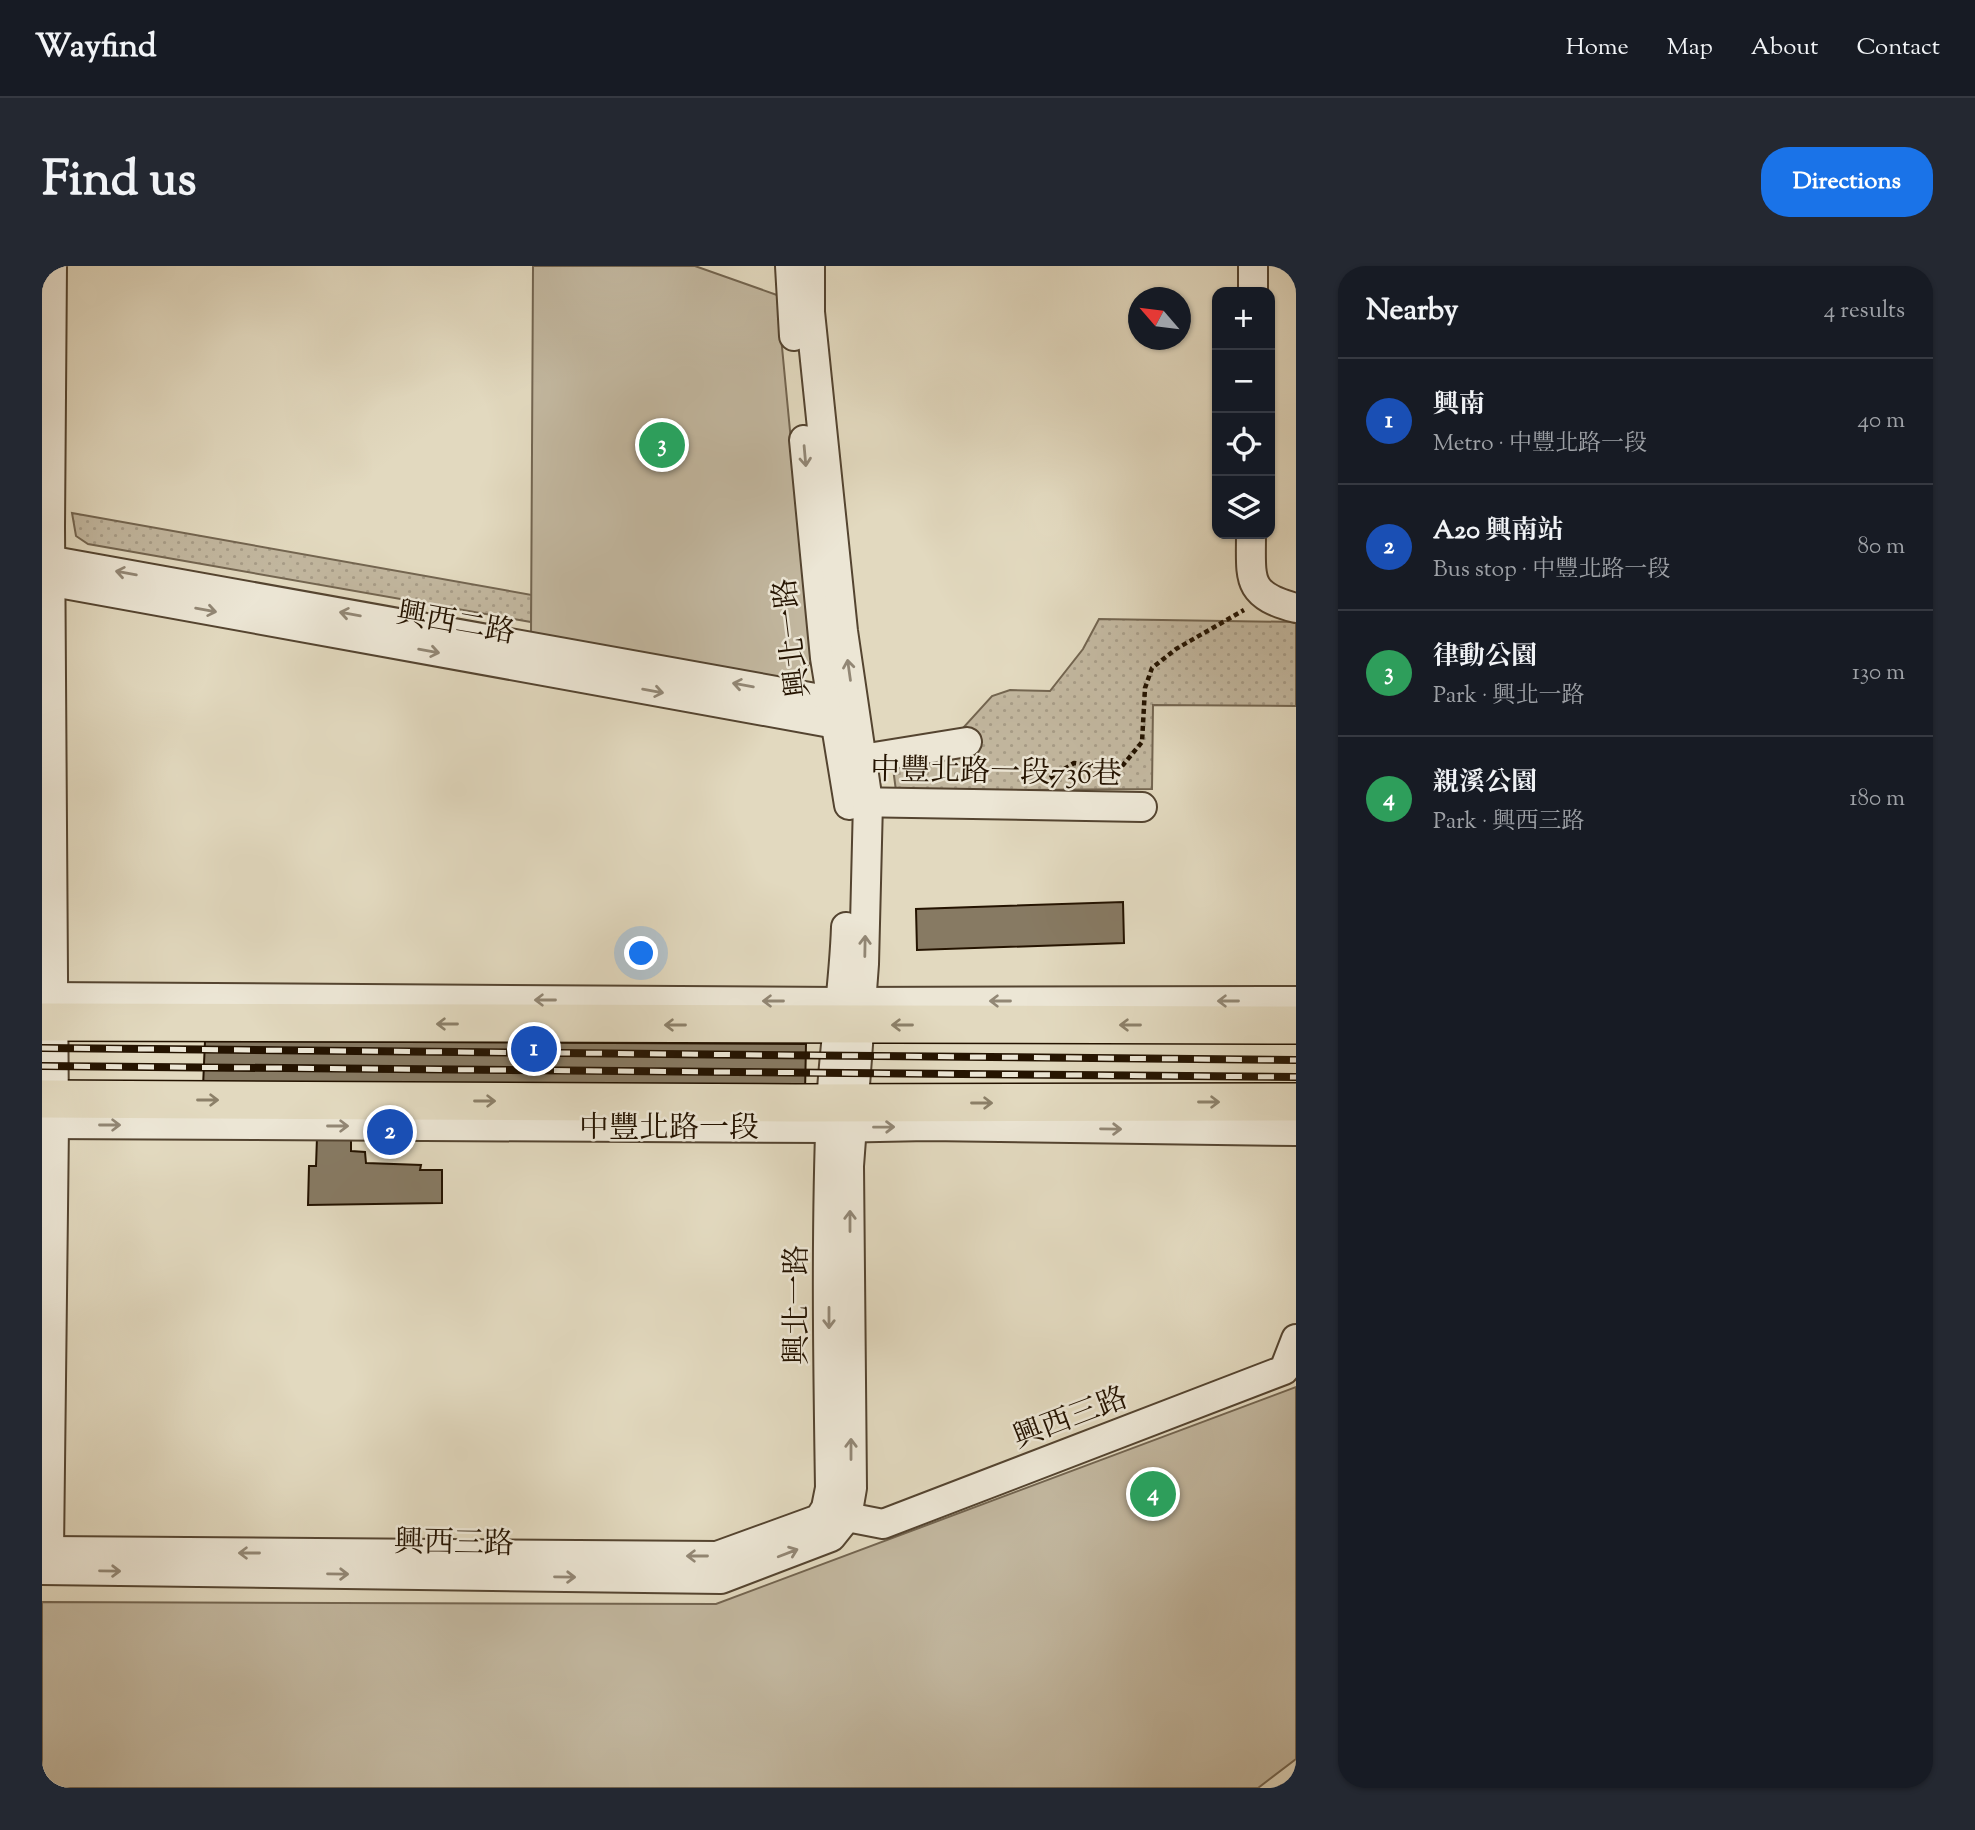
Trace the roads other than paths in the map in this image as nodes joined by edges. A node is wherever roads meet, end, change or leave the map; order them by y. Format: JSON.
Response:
{"nodes":[{"id":1,"x":52,"y":266,"type":"edge"},
{"id":2,"x":790,"y":266,"type":"edge"},
{"id":3,"x":810,"y":266,"type":"edge"},
{"id":4,"x":1253,"y":266,"type":"edge"},
{"id":5,"x":1252,"y":287,"type":"edge"},
{"id":6,"x":1251,"y":539,"type":"edge"},
{"id":7,"x":47,"y":570,"type":"edge"},
{"id":8,"x":1296,"y":607,"type":"edge"},
{"id":9,"x":841,"y":713,"type":"junction"},
{"id":10,"x":967,"y":742,"type":"dead end"},
{"id":11,"x":862,"y":759,"type":"junction"},
{"id":12,"x":859,"y":802,"type":"junction"},
{"id":13,"x":1142,"y":807,"type":"dead end"},
{"id":14,"x":1296,"y":1001,"type":"edge"},
{"id":15,"x":47,"y":1009,"type":"edge"},
{"id":16,"x":851,"y":1013,"type":"junction"},
{"id":17,"x":1296,"y":1025,"type":"edge"},
{"id":18,"x":1296,"y":1102,"type":"edge"},
{"id":19,"x":48,"y":1112,"type":"edge"},
{"id":20,"x":842,"y":1115,"type":"junction"},
{"id":21,"x":1296,"y":1131,"type":"edge"},
{"id":22,"x":1296,"y":1339,"type":"edge"},
{"id":23,"x":837,"y":1512,"type":"junction"},
{"id":24,"x":44,"y":1558,"type":"edge"}],
"edges":[{"from":1,"to":7,"type":"street"},
{"from":2,"to":9,"type":"street","name":"興北一路","one_way":true},
{"from":9,"to":3,"type":"street","one_way":true},
{"from":4,"to":5,"type":"street"},
{"from":6,"to":8,"type":"street"},
{"from":7,"to":9,"type":"street"},
{"from":7,"to":15,"type":"street"},
{"from":9,"to":11,"type":"street"},
{"from":9,"to":12,"type":"street","name":"興北一路"},
{"from":10,"to":11,"type":"street"},
{"from":11,"to":12,"type":"street"},
{"from":12,"to":13,"type":"street","name":"中豐北路一段736巷"},
{"from":12,"to":16,"type":"street","name":"興北一路"},
{"from":14,"to":16,"type":"street","one_way":true},
{"from":16,"to":15,"type":"main road","one_way":true},
{"from":15,"to":19,"type":"street"},
{"from":17,"to":16,"type":"main road","one_way":true},
{"from":16,"to":20,"type":"street","name":"興北一路"},
{"from":20,"to":18,"type":"main road","name":"中豐北路一段","one_way":true},
{"from":19,"to":20,"type":"main road","name":"中豐北路一段","one_way":true},
{"from":19,"to":24,"type":"street"},
{"from":20,"to":21,"type":"street","name":"中豐北路一段","one_way":true},
{"from":20,"to":23,"type":"street","name":"興北一路"},
{"from":22,"to":23,"type":"street","name":"興西三路"},
{"from":23,"to":24,"type":"street","name":"興西三路"}]}
